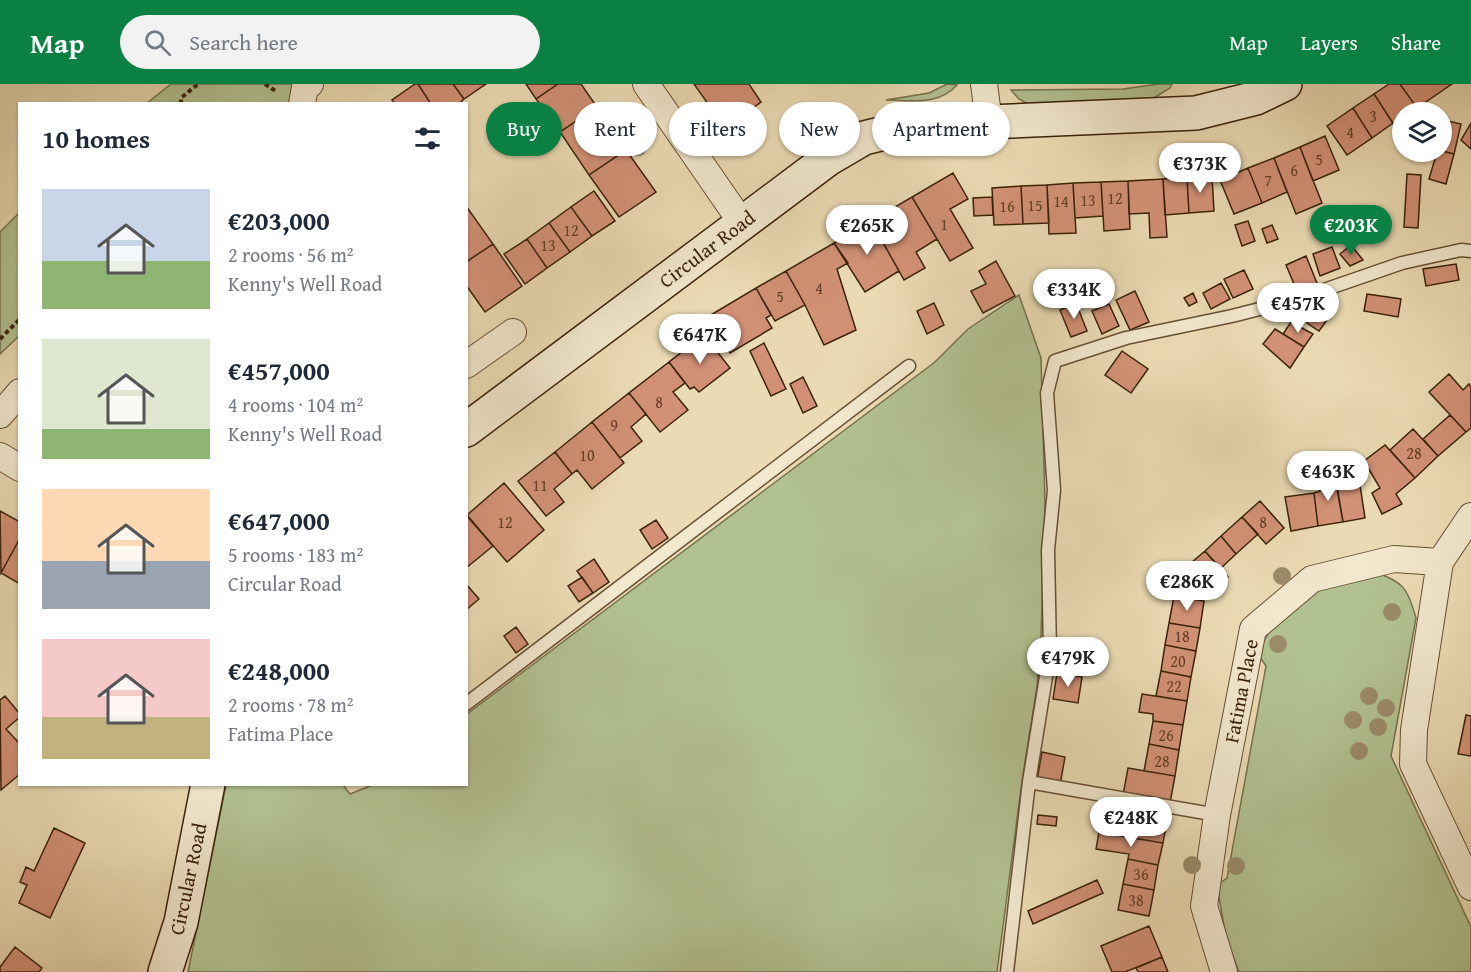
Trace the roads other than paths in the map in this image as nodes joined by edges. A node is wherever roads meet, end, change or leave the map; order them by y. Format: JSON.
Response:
{"nodes":[{"id":1,"x":310,"y":84,"type":"edge"},
{"id":2,"x":646,"y":84,"type":"edge"},
{"id":3,"x":984,"y":84,"type":"edge"},
{"id":4,"x":1285,"y":84,"type":"edge"},
{"id":5,"x":302,"y":102,"type":"edge"},
{"id":6,"x":986,"y":102,"type":"edge"},
{"id":7,"x":1010,"y":121,"type":"edge"},
{"id":8,"x":872,"y":136,"type":"edge"},
{"id":9,"x":742,"y":223,"type":"junction"},
{"id":10,"x":1471,"y":251,"type":"edge"},
{"id":11,"x":513,"y":332,"type":"dead end"},
{"id":12,"x":470,"y":355,"type":"edge"},
{"id":13,"x":909,"y":366,"type":"dead end"},
{"id":14,"x":18,"y":394,"type":"edge"},
{"id":15,"x":0,"y":415,"type":"edge"},
{"id":16,"x":468,"y":428,"type":"edge"},
{"id":17,"x":0,"y":456,"type":"edge"},
{"id":18,"x":18,"y":467,"type":"edge"},
{"id":19,"x":1471,"y":516,"type":"edge"},
{"id":20,"x":1440,"y":562,"type":"junction"},
{"id":21,"x":468,"y":702,"type":"edge"},
{"id":22,"x":1029,"y":782,"type":"junction"},
{"id":23,"x":208,"y":786,"type":"edge"},
{"id":24,"x":1217,"y":815,"type":"junction"},
{"id":25,"x":1471,"y":888,"type":"edge"},
{"id":26,"x":165,"y":972,"type":"edge"},
{"id":27,"x":1007,"y":972,"type":"edge"},
{"id":28,"x":1224,"y":972,"type":"edge"}],
"edges":[{"from":1,"to":5,"type":"street"},
{"from":2,"to":9,"type":"street"},
{"from":3,"to":6,"type":"street"},
{"from":4,"to":7,"type":"main road","name":"Circular Road"},
{"from":8,"to":9,"type":"main road","name":"Circular Road"},
{"from":9,"to":16,"type":"main road","name":"Circular Road"},
{"from":10,"to":22,"type":"lane"},
{"from":11,"to":12,"type":"street"},
{"from":13,"to":21,"type":"lane"},
{"from":14,"to":15,"type":"street"},
{"from":17,"to":18,"type":"street"},
{"from":19,"to":20,"type":"street"},
{"from":20,"to":24,"type":"street","name":"Fatima Place"},
{"from":20,"to":25,"type":"street"},
{"from":22,"to":24,"type":"lane"},
{"from":22,"to":27,"type":"lane"},
{"from":23,"to":26,"type":"main road","name":"Circular Road"},
{"from":24,"to":28,"type":"street","name":"Fatima Place"}]}
